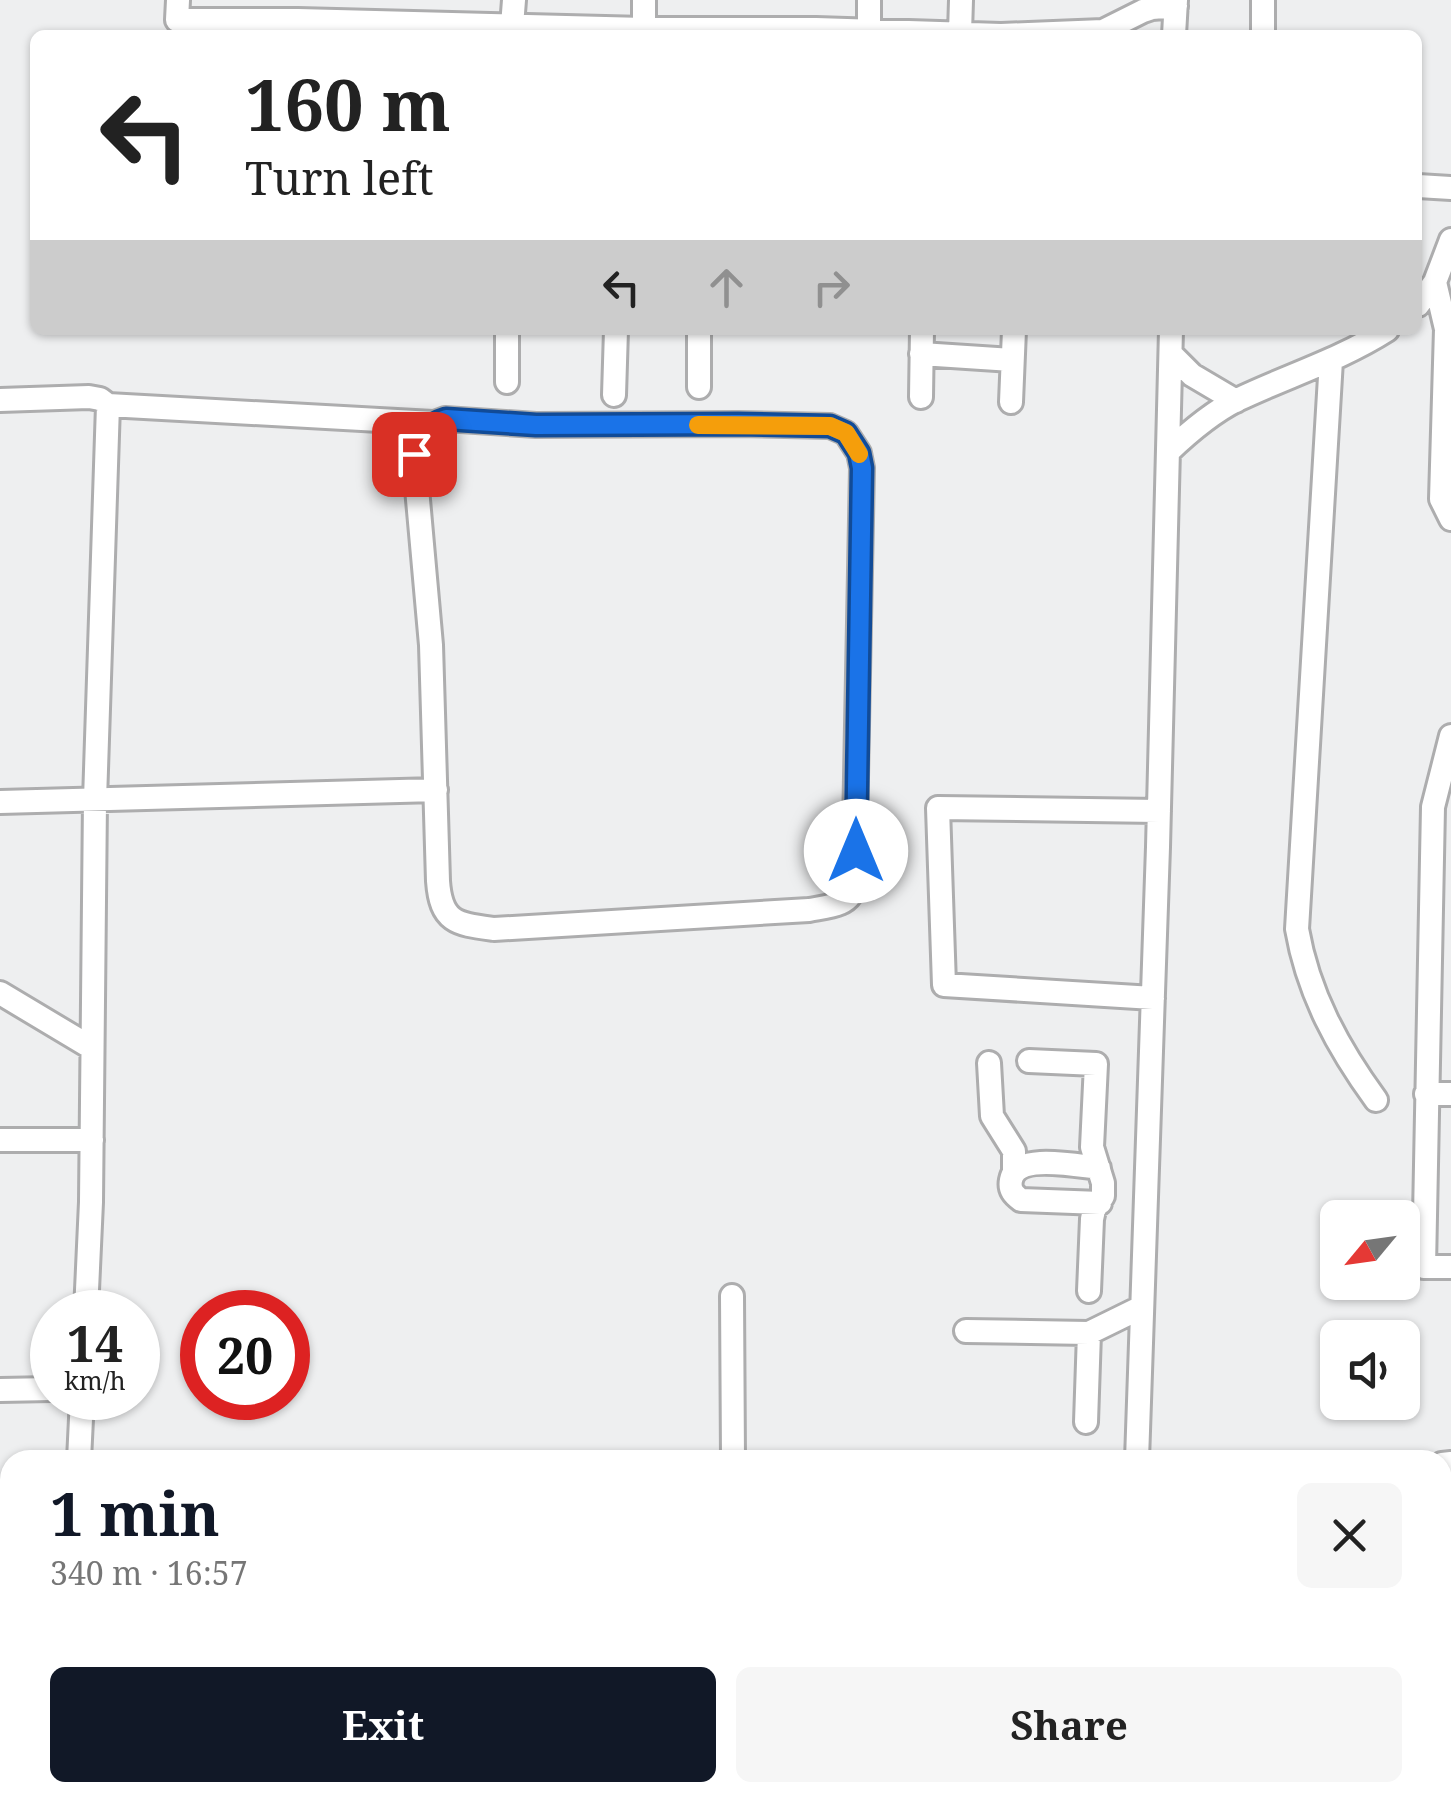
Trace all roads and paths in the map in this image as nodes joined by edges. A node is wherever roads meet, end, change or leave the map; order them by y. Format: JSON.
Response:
{"nodes":[{"id":1,"x":178,"y":0,"type":"edge"},
{"id":2,"x":514,"y":0,"type":"edge"},
{"id":3,"x":644,"y":0,"type":"edge"},
{"id":4,"x":869,"y":0,"type":"edge"},
{"id":5,"x":961,"y":0,"type":"edge"},
{"id":6,"x":1263,"y":0,"type":"edge"},
{"id":7,"x":1176,"y":3,"type":"edge"},
{"id":8,"x":297,"y":10,"type":"edge"},
{"id":9,"x":512,"y":26,"type":"junction"},
{"id":10,"x":463,"y":30,"type":"edge"},
{"id":11,"x":600,"y":30,"type":"edge"},
{"id":12,"x":644,"y":30,"type":"edge"},
{"id":13,"x":869,"y":30,"type":"edge"},
{"id":14,"x":960,"y":30,"type":"edge"},
{"id":15,"x":1107,"y":30,"type":"edge"},
{"id":16,"x":1174,"y":30,"type":"edge"},
{"id":17,"x":1263,"y":30,"type":"edge"},
{"id":18,"x":1422,"y":186,"type":"edge"},
{"id":19,"x":1451,"y":188,"type":"edge"},
{"id":20,"x":1451,"y":240,"type":"edge"},
{"id":21,"x":1451,"y":264,"type":"edge"},
{"id":22,"x":1434,"y":282,"type":"junction"},
{"id":23,"x":1422,"y":298,"type":"edge"},
{"id":24,"x":508,"y":335,"type":"edge"},
{"id":25,"x":616,"y":335,"type":"edge"},
{"id":26,"x":700,"y":335,"type":"edge"},
{"id":27,"x":922,"y":335,"type":"edge"},
{"id":28,"x":1014,"y":335,"type":"edge"},
{"id":29,"x":1171,"y":335,"type":"edge"},
{"id":30,"x":1378,"y":335,"type":"edge"},
{"id":31,"x":922,"y":354,"type":"junction"},
{"id":32,"x":1172,"y":355,"type":"junction"},
{"id":33,"x":1012,"y":360,"type":"junction"},
{"id":34,"x":1331,"y":360,"type":"junction"},
{"id":35,"x":507,"y":382,"type":"dead end"},
{"id":36,"x":699,"y":387,"type":"dead end"},
{"id":37,"x":614,"y":395,"type":"dead end"},
{"id":38,"x":921,"y":398,"type":"dead end"},
{"id":39,"x":0,"y":400,"type":"edge"},
{"id":40,"x":1236,"y":401,"type":"junction"},
{"id":41,"x":1011,"y":402,"type":"dead end"},
{"id":42,"x":108,"y":405,"type":"junction"},
{"id":43,"x":433,"y":422,"type":"junction"},
{"id":44,"x":1168,"y":452,"type":"junction"},
{"id":45,"x":1451,"y":519,"type":"edge"},
{"id":46,"x":1451,"y":736,"type":"edge"},
{"id":47,"x":436,"y":790,"type":"junction"},
{"id":48,"x":96,"y":800,"type":"junction"},
{"id":49,"x":0,"y":802,"type":"edge"},
{"id":50,"x":1159,"y":811,"type":"junction"},
{"id":51,"x":0,"y":993,"type":"edge"},
{"id":52,"x":1153,"y":998,"type":"junction"},
{"id":53,"x":92,"y":1048,"type":"junction"},
{"id":54,"x":1029,"y":1061,"type":"dead end"},
{"id":55,"x":989,"y":1063,"type":"dead end"},
{"id":56,"x":1426,"y":1094,"type":"junction"},
{"id":57,"x":1451,"y":1094,"type":"edge"},
{"id":58,"x":1376,"y":1100,"type":"dead end"},
{"id":59,"x":0,"y":1140,"type":"edge"},
{"id":60,"x":92,"y":1140,"type":"junction"},
{"id":61,"x":1014,"y":1174,"type":"junction"},
{"id":62,"x":1100,"y":1184,"type":"junction"},
{"id":63,"x":1147,"y":1185,"type":"junction"},
{"id":64,"x":1451,"y":1267,"type":"edge"},
{"id":65,"x":87,"y":1290,"type":"edge"},
{"id":66,"x":1089,"y":1291,"type":"dead end"},
{"id":67,"x":732,"y":1296,"type":"dead end"},
{"id":68,"x":1142,"y":1307,"type":"junction"},
{"id":69,"x":966,"y":1331,"type":"dead end"},
{"id":70,"x":1090,"y":1333,"type":"junction"},
{"id":71,"x":0,"y":1390,"type":"edge"},
{"id":72,"x":30,"y":1390,"type":"edge"},
{"id":73,"x":81,"y":1420,"type":"edge"},
{"id":74,"x":1086,"y":1422,"type":"dead end"},
{"id":75,"x":79,"y":1450,"type":"edge"},
{"id":76,"x":733,"y":1450,"type":"edge"},
{"id":77,"x":1137,"y":1450,"type":"edge"}],
"edges":[{"from":1,"to":8,"type":"street"},
{"from":2,"to":9,"type":"street"},
{"from":3,"to":12,"type":"street"},
{"from":4,"to":13,"type":"street"},
{"from":5,"to":14,"type":"street"},
{"from":6,"to":17,"type":"street"},
{"from":7,"to":15,"type":"street"},
{"from":7,"to":16,"type":"street"},
{"from":8,"to":10,"type":"street"},
{"from":9,"to":10,"type":"street"},
{"from":9,"to":11,"type":"street"},
{"from":18,"to":19,"type":"street"},
{"from":20,"to":22,"type":"street"},
{"from":21,"to":22,"type":"street"},
{"from":22,"to":23,"type":"street"},
{"from":22,"to":45,"type":"street"},
{"from":24,"to":35,"type":"street"},
{"from":25,"to":37,"type":"street"},
{"from":26,"to":36,"type":"street"},
{"from":27,"to":31,"type":"street"},
{"from":28,"to":33,"type":"street"},
{"from":29,"to":32,"type":"street"},
{"from":30,"to":34,"type":"street"},
{"from":31,"to":33,"type":"street"},
{"from":31,"to":38,"type":"street"},
{"from":32,"to":40,"type":"street"},
{"from":32,"to":44,"type":"street"},
{"from":33,"to":41,"type":"street"},
{"from":34,"to":40,"type":"street"},
{"from":34,"to":58,"type":"street"},
{"from":39,"to":42,"type":"street"},
{"from":40,"to":44,"type":"street"},
{"from":42,"to":43,"type":"street"},
{"from":42,"to":48,"type":"street"},
{"from":43,"to":47,"type":"street"},
{"from":43,"to":47,"type":"street"},
{"from":44,"to":50,"type":"street"},
{"from":46,"to":56,"type":"street"},
{"from":47,"to":48,"type":"street"},
{"from":48,"to":49,"type":"street"},
{"from":48,"to":53,"type":"street"},
{"from":50,"to":52,"type":"street"},
{"from":50,"to":52,"type":"street"},
{"from":51,"to":53,"type":"street"},
{"from":52,"to":63,"type":"street"},
{"from":53,"to":60,"type":"street"},
{"from":54,"to":62,"type":"street"},
{"from":55,"to":61,"type":"street"},
{"from":56,"to":57,"type":"street"},
{"from":56,"to":64,"type":"street"},
{"from":59,"to":60,"type":"street"},
{"from":60,"to":65,"type":"street"},
{"from":61,"to":62,"type":"street"},
{"from":61,"to":62,"type":"street"},
{"from":62,"to":63,"type":"street"},
{"from":62,"to":66,"type":"street"},
{"from":63,"to":68,"type":"street"},
{"from":67,"to":76,"type":"street"},
{"from":68,"to":70,"type":"street"},
{"from":68,"to":77,"type":"street"},
{"from":69,"to":70,"type":"street"},
{"from":70,"to":74,"type":"street"},
{"from":71,"to":72,"type":"street"},
{"from":73,"to":75,"type":"street"}]}
